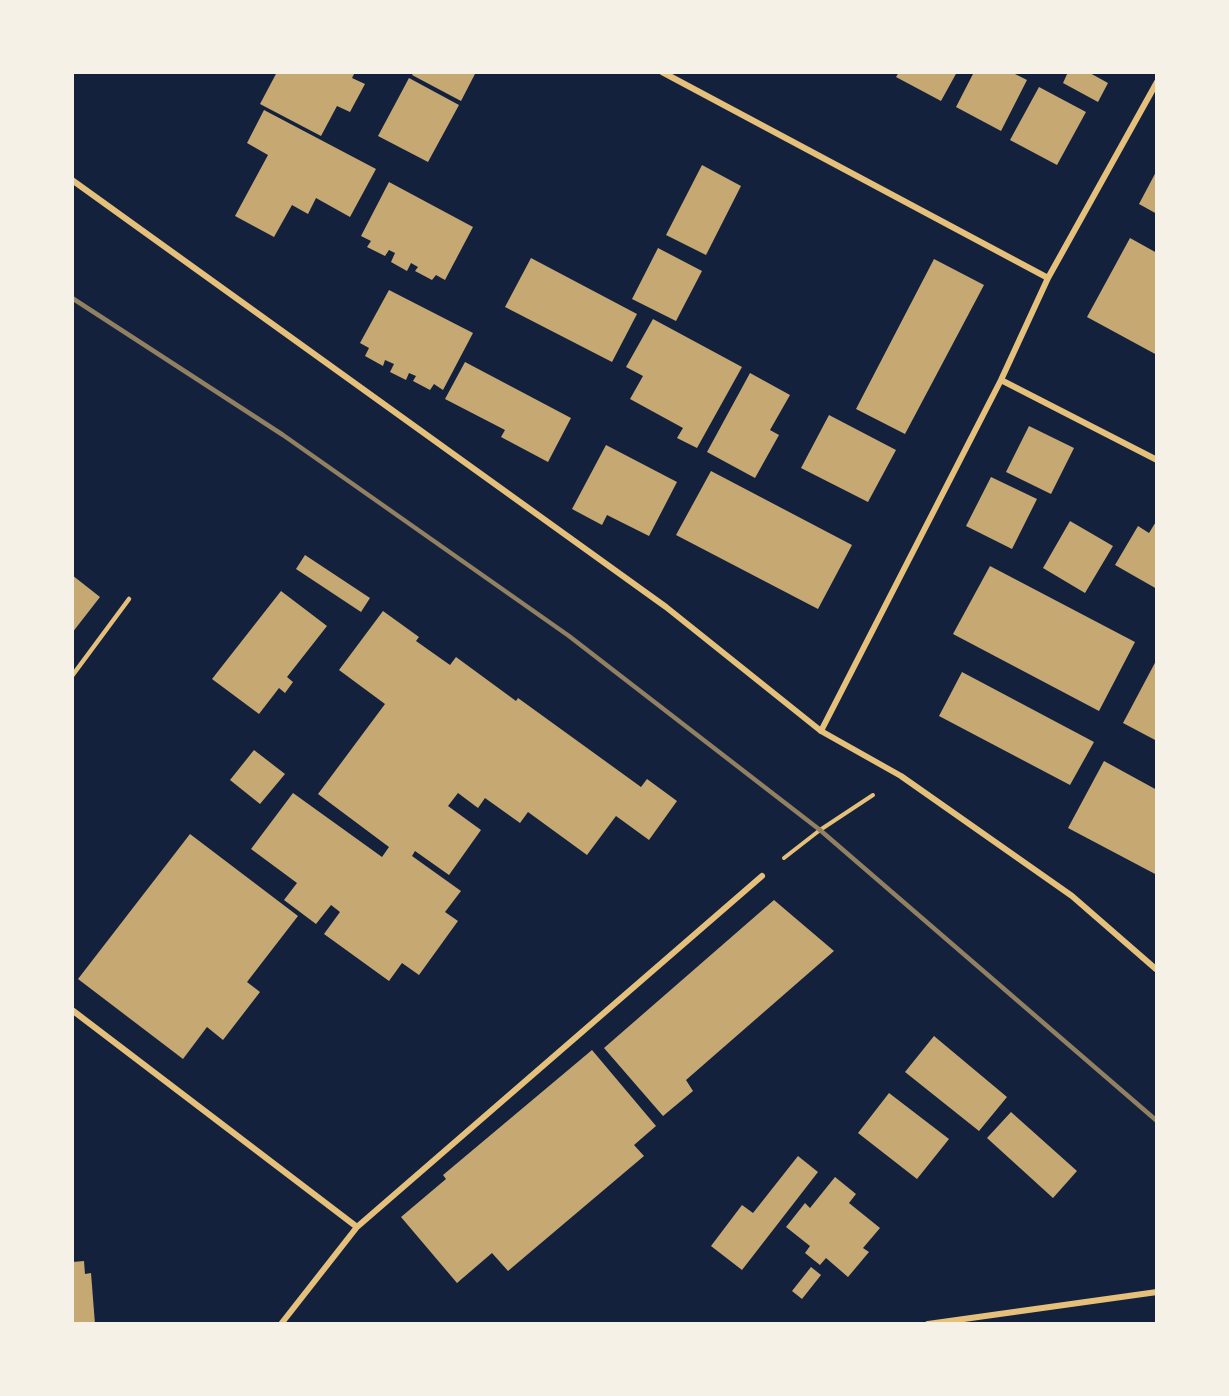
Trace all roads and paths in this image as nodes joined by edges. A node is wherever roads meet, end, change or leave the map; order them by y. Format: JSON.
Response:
{"nodes":[{"id":1,"x":662,"y":72,"type":"edge"},
{"id":2,"x":1157,"y":82,"type":"edge"},
{"id":3,"x":72,"y":180,"type":"edge"},
{"id":4,"x":1048,"y":278,"type":"junction"},
{"id":5,"x":1001,"y":380,"type":"junction"},
{"id":6,"x":1157,"y":460,"type":"edge"},
{"id":7,"x":129,"y":599,"type":"dead end"},
{"id":8,"x":72,"y":676,"type":"edge"},
{"id":9,"x":821,"y":731,"type":"junction"},
{"id":10,"x":901,"y":776,"type":"junction"},
{"id":11,"x":762,"y":876,"type":"joint"},
{"id":12,"x":1157,"y":970,"type":"edge"},
{"id":13,"x":72,"y":1010,"type":"edge"},
{"id":14,"x":357,"y":1227,"type":"junction"},
{"id":15,"x":1157,"y":1292,"type":"edge"},
{"id":16,"x":282,"y":1324,"type":"edge"},
{"id":17,"x":928,"y":1324,"type":"edge"}],
"edges":[{"from":1,"to":4,"type":"street"},
{"from":2,"to":4,"type":"street"},
{"from":3,"to":9,"type":"street"},
{"from":4,"to":5,"type":"street"},
{"from":5,"to":6,"type":"street"},
{"from":5,"to":9,"type":"street"},
{"from":7,"to":8,"type":"lane"},
{"from":9,"to":10,"type":"street"},
{"from":10,"to":11,"type":"path"},
{"from":10,"to":12,"type":"street"},
{"from":11,"to":14,"type":"street"},
{"from":13,"to":14,"type":"street"},
{"from":14,"to":16,"type":"street"},
{"from":15,"to":17,"type":"street"}]}
